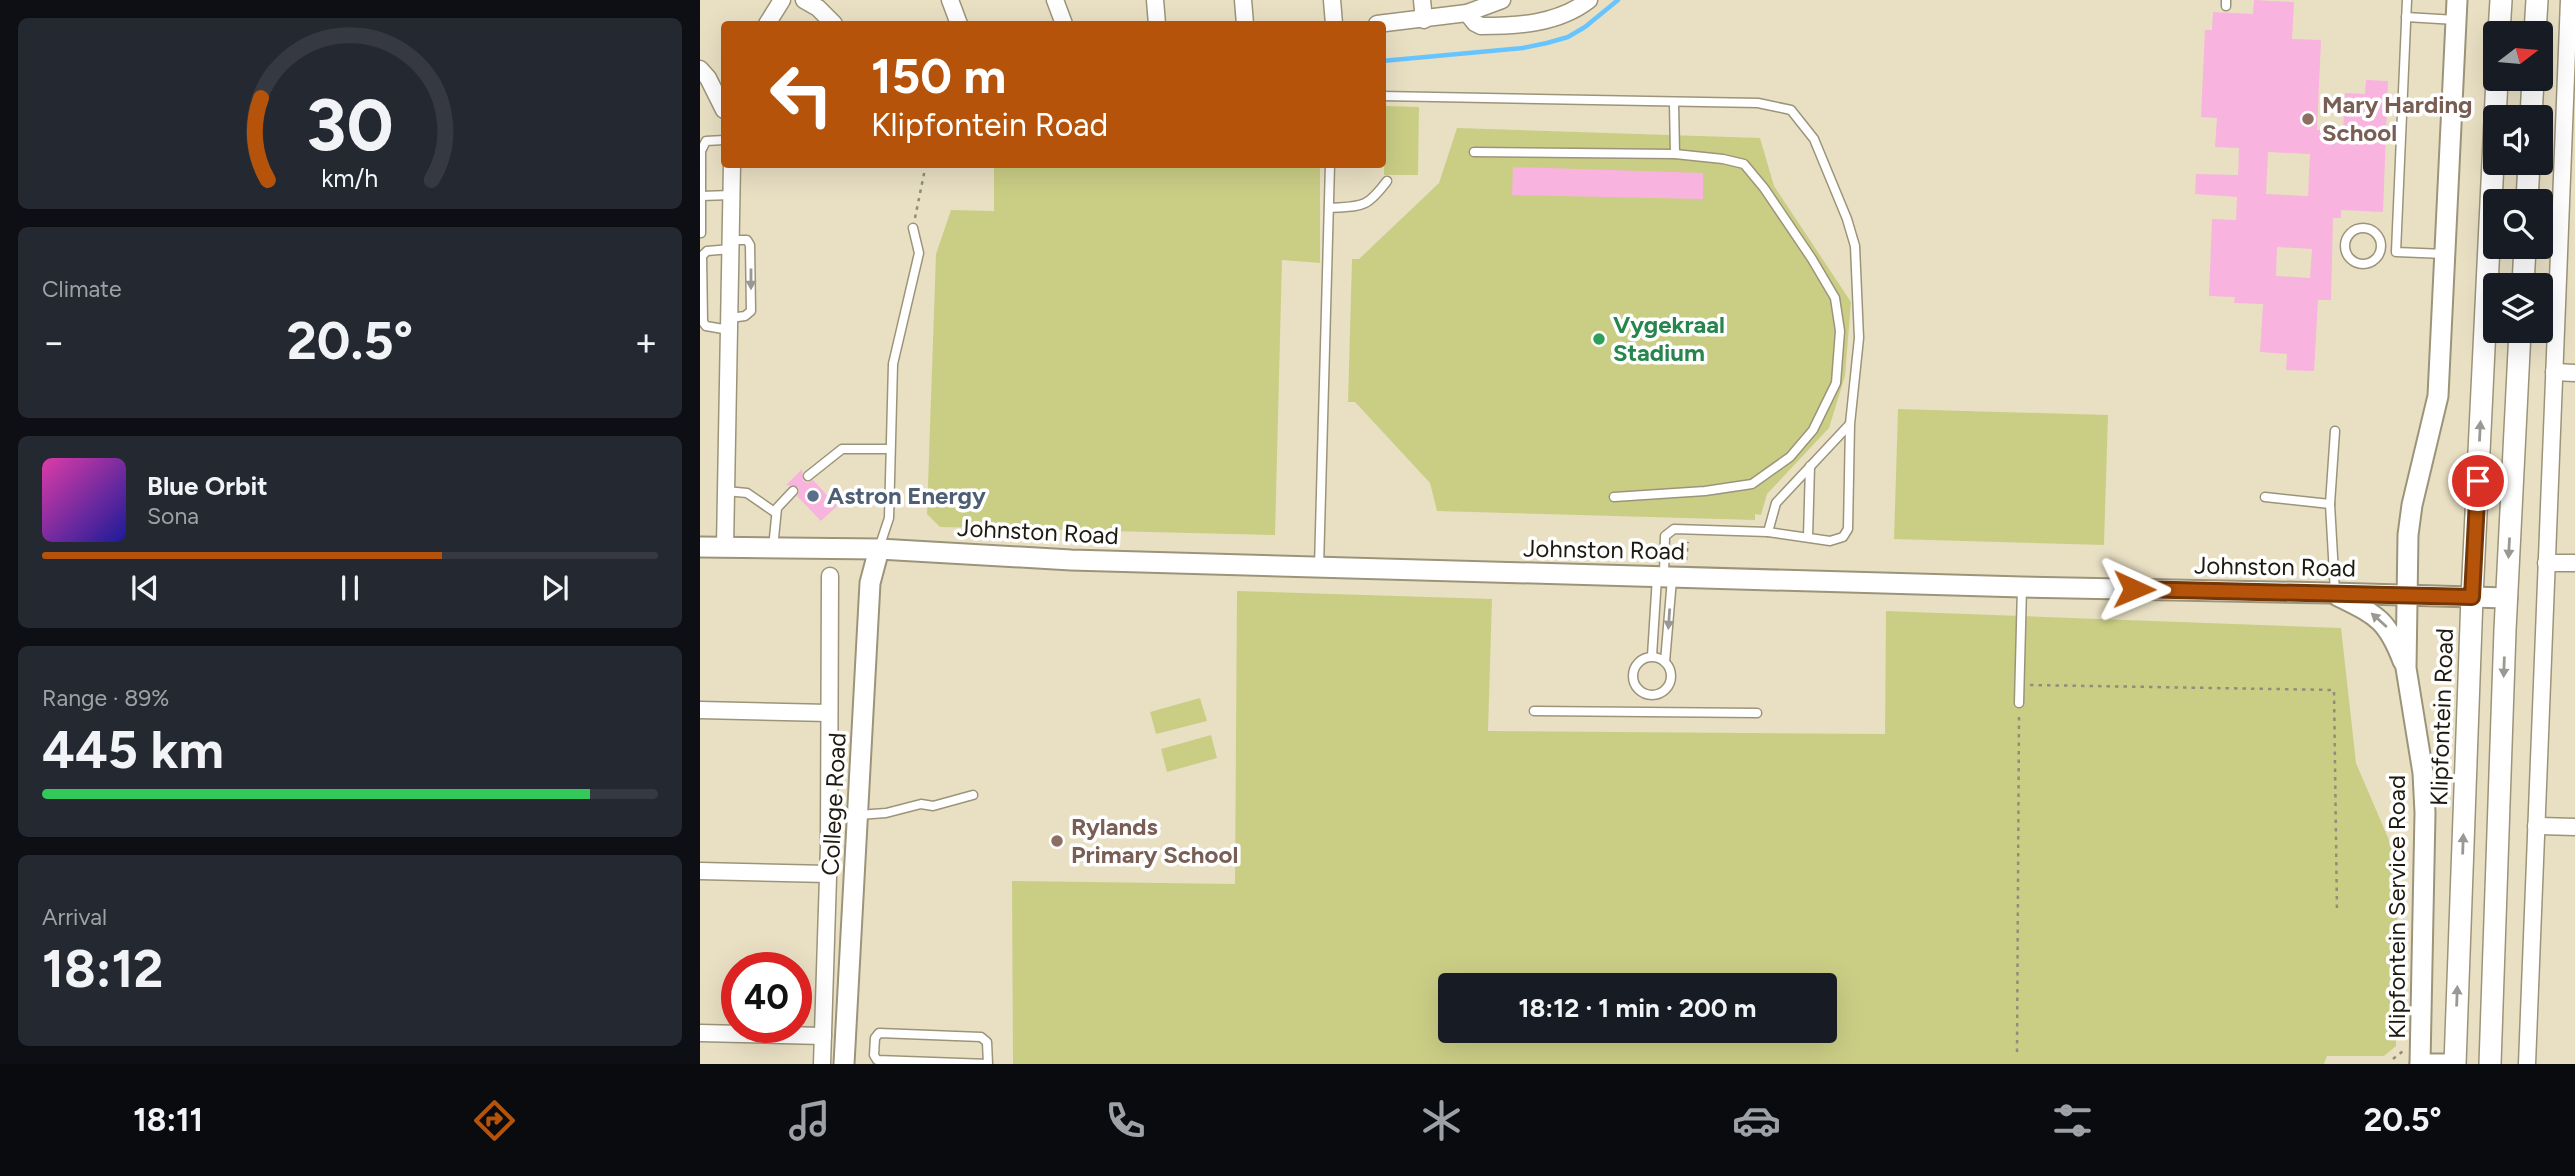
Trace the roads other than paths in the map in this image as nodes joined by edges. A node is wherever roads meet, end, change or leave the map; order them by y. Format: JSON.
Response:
{"nodes":[{"id":1,"x":782,"y":0,"type":"edge"},
{"id":2,"x":804,"y":0,"type":"edge"},
{"id":3,"x":950,"y":0,"type":"edge"},
{"id":4,"x":1055,"y":0,"type":"edge"},
{"id":5,"x":1155,"y":0,"type":"edge"},
{"id":6,"x":1243,"y":0,"type":"edge"},
{"id":7,"x":1332,"y":0,"type":"edge"},
{"id":8,"x":1422,"y":0,"type":"edge"},
{"id":9,"x":1502,"y":0,"type":"edge"},
{"id":10,"x":1589,"y":0,"type":"edge"},
{"id":11,"x":2407,"y":0,"type":"edge"},
{"id":12,"x":2501,"y":0,"type":"edge"},
{"id":13,"x":2537,"y":0,"type":"edge"},
{"id":14,"x":2569,"y":0,"type":"edge"},
{"id":15,"x":2456,"y":10,"type":"edge"},
{"id":16,"x":1467,"y":13,"type":"junction"},
{"id":17,"x":2406,"y":17,"type":"junction"},
{"id":18,"x":2572,"y":17,"type":"edge"},
{"id":19,"x":1424,"y":20,"type":"junction"},
{"id":20,"x":769,"y":21,"type":"edge"},
{"id":21,"x":831,"y":21,"type":"edge"},
{"id":22,"x":958,"y":21,"type":"edge"},
{"id":23,"x":1062,"y":21,"type":"edge"},
{"id":24,"x":1157,"y":21,"type":"edge"},
{"id":25,"x":1245,"y":21,"type":"edge"},
{"id":26,"x":1334,"y":21,"type":"edge"},
{"id":27,"x":2500,"y":21,"type":"edge"},
{"id":28,"x":2536,"y":21,"type":"edge"},
{"id":29,"x":1386,"y":23,"type":"edge"},
{"id":30,"x":700,"y":69,"type":"edge"},
{"id":31,"x":2496,"y":91,"type":"edge"},
{"id":32,"x":1386,"y":96,"type":"edge"},
{"id":33,"x":1674,"y":103,"type":"junction"},
{"id":34,"x":721,"y":104,"type":"edge"},
{"id":35,"x":721,"y":140,"type":"edge"},
{"id":36,"x":1475,"y":152,"type":"dead end"},
{"id":37,"x":1675,"y":154,"type":"junction"},
{"id":38,"x":732,"y":168,"type":"edge"},
{"id":39,"x":1330,"y":168,"type":"edge"},
{"id":40,"x":1387,"y":181,"type":"dead end"},
{"id":41,"x":732,"y":195,"type":"junction"},
{"id":42,"x":701,"y":196,"type":"edge"},
{"id":43,"x":2568,"y":197,"type":"edge"},
{"id":44,"x":1329,"y":208,"type":"junction"},
{"id":45,"x":913,"y":228,"type":"road end"},
{"id":46,"x":701,"y":233,"type":"edge"},
{"id":47,"x":731,"y":244,"type":"junction"},
{"id":48,"x":2380,"y":251,"type":"junction"},
{"id":49,"x":2396,"y":252,"type":"junction"},
{"id":50,"x":2445,"y":254,"type":"junction"},
{"id":51,"x":729,"y":324,"type":"junction"},
{"id":52,"x":2519,"y":343,"type":"edge"},
{"id":53,"x":2554,"y":373,"type":"junction"},
{"id":54,"x":2575,"y":373,"type":"edge"},
{"id":55,"x":1850,"y":424,"type":"junction"},
{"id":56,"x":2335,"y":431,"type":"dead end"},
{"id":57,"x":889,"y":449,"type":"junction"},
{"id":58,"x":1810,"y":466,"type":"junction"},
{"id":59,"x":808,"y":476,"type":"dead end"},
{"id":60,"x":726,"y":491,"type":"junction"},
{"id":61,"x":793,"y":491,"type":"dead end"},
{"id":62,"x":1614,"y":497,"type":"dead end"},
{"id":63,"x":2265,"y":497,"type":"dead end"},
{"id":64,"x":2330,"y":504,"type":"junction"},
{"id":65,"x":776,"y":513,"type":"junction"},
{"id":66,"x":1768,"y":532,"type":"junction"},
{"id":67,"x":1808,"y":537,"type":"junction"},
{"id":68,"x":700,"y":547,"type":"edge"},
{"id":69,"x":725,"y":547,"type":"junction"},
{"id":70,"x":773,"y":548,"type":"junction"},
{"id":71,"x":879,"y":548,"type":"junction"},
{"id":72,"x":2546,"y":563,"type":"junction"},
{"id":73,"x":2575,"y":563,"type":"edge"},
{"id":74,"x":1319,"y":567,"type":"junction"},
{"id":75,"x":1669,"y":574,"type":"junction"},
{"id":76,"x":830,"y":576,"type":"dead end"},
{"id":77,"x":2022,"y":587,"type":"junction"},
{"id":78,"x":2333,"y":593,"type":"junction"},
{"id":79,"x":2407,"y":594,"type":"junction"},
{"id":80,"x":2472,"y":597,"type":"junction"},
{"id":81,"x":2507,"y":598,"type":"junction"},
{"id":82,"x":1652,"y":656,"type":"junction"},
{"id":83,"x":1665,"y":662,"type":"junction"},
{"id":84,"x":2406,"y":668,"type":"junction"},
{"id":85,"x":1651,"y":695,"type":"junction"},
{"id":86,"x":2019,"y":703,"type":"road end"},
{"id":87,"x":700,"y":710,"type":"edge"},
{"id":88,"x":1534,"y":711,"type":"dead end"},
{"id":89,"x":829,"y":713,"type":"junction"},
{"id":90,"x":1651,"y":713,"type":"junction"},
{"id":91,"x":1757,"y":713,"type":"dead end"},
{"id":92,"x":973,"y":795,"type":"dead end"},
{"id":93,"x":858,"y":814,"type":"junction"},
{"id":94,"x":2536,"y":826,"type":"junction"},
{"id":95,"x":2575,"y":827,"type":"edge"},
{"id":96,"x":700,"y":871,"type":"edge"},
{"id":97,"x":828,"y":874,"type":"junction"},
{"id":98,"x":700,"y":1033,"type":"edge"},
{"id":99,"x":823,"y":1036,"type":"junction"},
{"id":100,"x":822,"y":1064,"type":"edge"},
{"id":101,"x":844,"y":1064,"type":"edge"},
{"id":102,"x":988,"y":1064,"type":"edge"},
{"id":103,"x":2419,"y":1064,"type":"edge"},
{"id":104,"x":2454,"y":1064,"type":"edge"},
{"id":105,"x":2490,"y":1064,"type":"edge"},
{"id":106,"x":2527,"y":1064,"type":"edge"}],
"edges":[{"from":1,"to":20,"type":"street"},
{"from":2,"to":21,"type":"street"},
{"from":3,"to":22,"type":"street"},
{"from":4,"to":23,"type":"street"},
{"from":5,"to":24,"type":"street"},
{"from":6,"to":25,"type":"street"},
{"from":7,"to":26,"type":"street"},
{"from":8,"to":19,"type":"street"},
{"from":9,"to":16,"type":"street"},
{"from":10,"to":16,"type":"street"},
{"from":11,"to":17,"type":"lane"},
{"from":12,"to":27,"type":"main road"},
{"from":13,"to":28,"type":"main road"},
{"from":14,"to":18,"type":"street"},
{"from":15,"to":17,"type":"lane"},
{"from":15,"to":50,"type":"street","name":"Klipfontein Service Road"},
{"from":16,"to":19,"type":"street"},
{"from":17,"to":49,"type":"lane"},
{"from":18,"to":43,"type":"street"},
{"from":19,"to":29,"type":"street"},
{"from":30,"to":34,"type":"street"},
{"from":80,"to":31,"type":"main road","name":"Klipfontein Road","one_way":true},
{"from":32,"to":33,"type":"lane"},
{"from":33,"to":37,"type":"lane"},
{"from":33,"to":55,"type":"lane"},
{"from":35,"to":42,"type":"lane"},
{"from":36,"to":37,"type":"lane"},
{"from":37,"to":62,"type":"lane"},
{"from":38,"to":41,"type":"street"},
{"from":39,"to":44,"type":"lane"},
{"from":40,"to":44,"type":"lane"},
{"from":41,"to":42,"type":"lane"},
{"from":41,"to":47,"type":"street"},
{"from":42,"to":46,"type":"lane"},
{"from":43,"to":53,"type":"street"},
{"from":44,"to":74,"type":"lane"},
{"from":45,"to":57,"type":"lane"},
{"from":47,"to":51,"type":"street"},
{"from":47,"to":51,"type":"lane"},
{"from":48,"to":48,"type":"lane"},
{"from":48,"to":49,"type":"lane"},
{"from":49,"to":50,"type":"lane"},
{"from":50,"to":79,"type":"street","name":"Klipfontein Service Road"},
{"from":51,"to":60,"type":"street"},
{"from":52,"to":81,"type":"main road","one_way":true},
{"from":53,"to":54,"type":"street"},
{"from":53,"to":72,"type":"street"},
{"from":55,"to":58,"type":"lane"},
{"from":55,"to":67,"type":"lane"},
{"from":56,"to":64,"type":"lane"},
{"from":57,"to":59,"type":"lane"},
{"from":57,"to":71,"type":"lane"},
{"from":58,"to":66,"type":"lane"},
{"from":58,"to":67,"type":"lane"},
{"from":60,"to":65,"type":"lane"},
{"from":60,"to":69,"type":"street"},
{"from":61,"to":65,"type":"lane"},
{"from":63,"to":64,"type":"lane"},
{"from":64,"to":78,"type":"lane"},
{"from":65,"to":70,"type":"lane"},
{"from":66,"to":67,"type":"lane"},
{"from":66,"to":75,"type":"lane"},
{"from":68,"to":69,"type":"street","name":"Johnston Road"},
{"from":69,"to":70,"type":"street","name":"Johnston Road"},
{"from":70,"to":71,"type":"street","name":"Johnston Road"},
{"from":71,"to":74,"type":"street","name":"Johnston Road"},
{"from":71,"to":93,"type":"street","name":"College Road"},
{"from":72,"to":73,"type":"street"},
{"from":72,"to":94,"type":"street"},
{"from":74,"to":75,"type":"street","name":"Johnston Road"},
{"from":75,"to":77,"type":"street","name":"Johnston Road"},
{"from":75,"to":82,"type":"lane"},
{"from":75,"to":83,"type":"lane","one_way":true},
{"from":76,"to":89,"type":"street"},
{"from":77,"to":78,"type":"street","name":"Johnston Road"},
{"from":77,"to":86,"type":"lane"},
{"from":78,"to":79,"type":"street","name":"Johnston Road"},
{"from":84,"to":78,"type":"street","one_way":true},
{"from":79,"to":80,"type":"street","name":"Johnston Road"},
{"from":79,"to":84,"type":"street","name":"Klipfontein Service Road"},
{"from":80,"to":81,"type":"street","name":"Johnston Road"},
{"from":104,"to":80,"type":"main road","name":"Klipfontein Road","one_way":true},
{"from":81,"to":105,"type":"main road","one_way":true},
{"from":82,"to":83,"type":"lane"},
{"from":82,"to":85,"type":"lane"},
{"from":83,"to":85,"type":"lane"},
{"from":84,"to":103,"type":"street","name":"Klipfontein Service Road"},
{"from":85,"to":90,"type":"lane"},
{"from":87,"to":89,"type":"street"},
{"from":88,"to":90,"type":"lane"},
{"from":89,"to":97,"type":"street"},
{"from":90,"to":91,"type":"lane"},
{"from":92,"to":93,"type":"lane"},
{"from":93,"to":101,"type":"street","name":"College Road"},
{"from":94,"to":95,"type":"street"},
{"from":94,"to":106,"type":"street"},
{"from":96,"to":97,"type":"street"},
{"from":97,"to":99,"type":"street"},
{"from":98,"to":99,"type":"street"},
{"from":99,"to":100,"type":"street"},
{"from":102,"to":102,"type":"lane"},
{"from":103,"to":104,"type":"street"}]}
